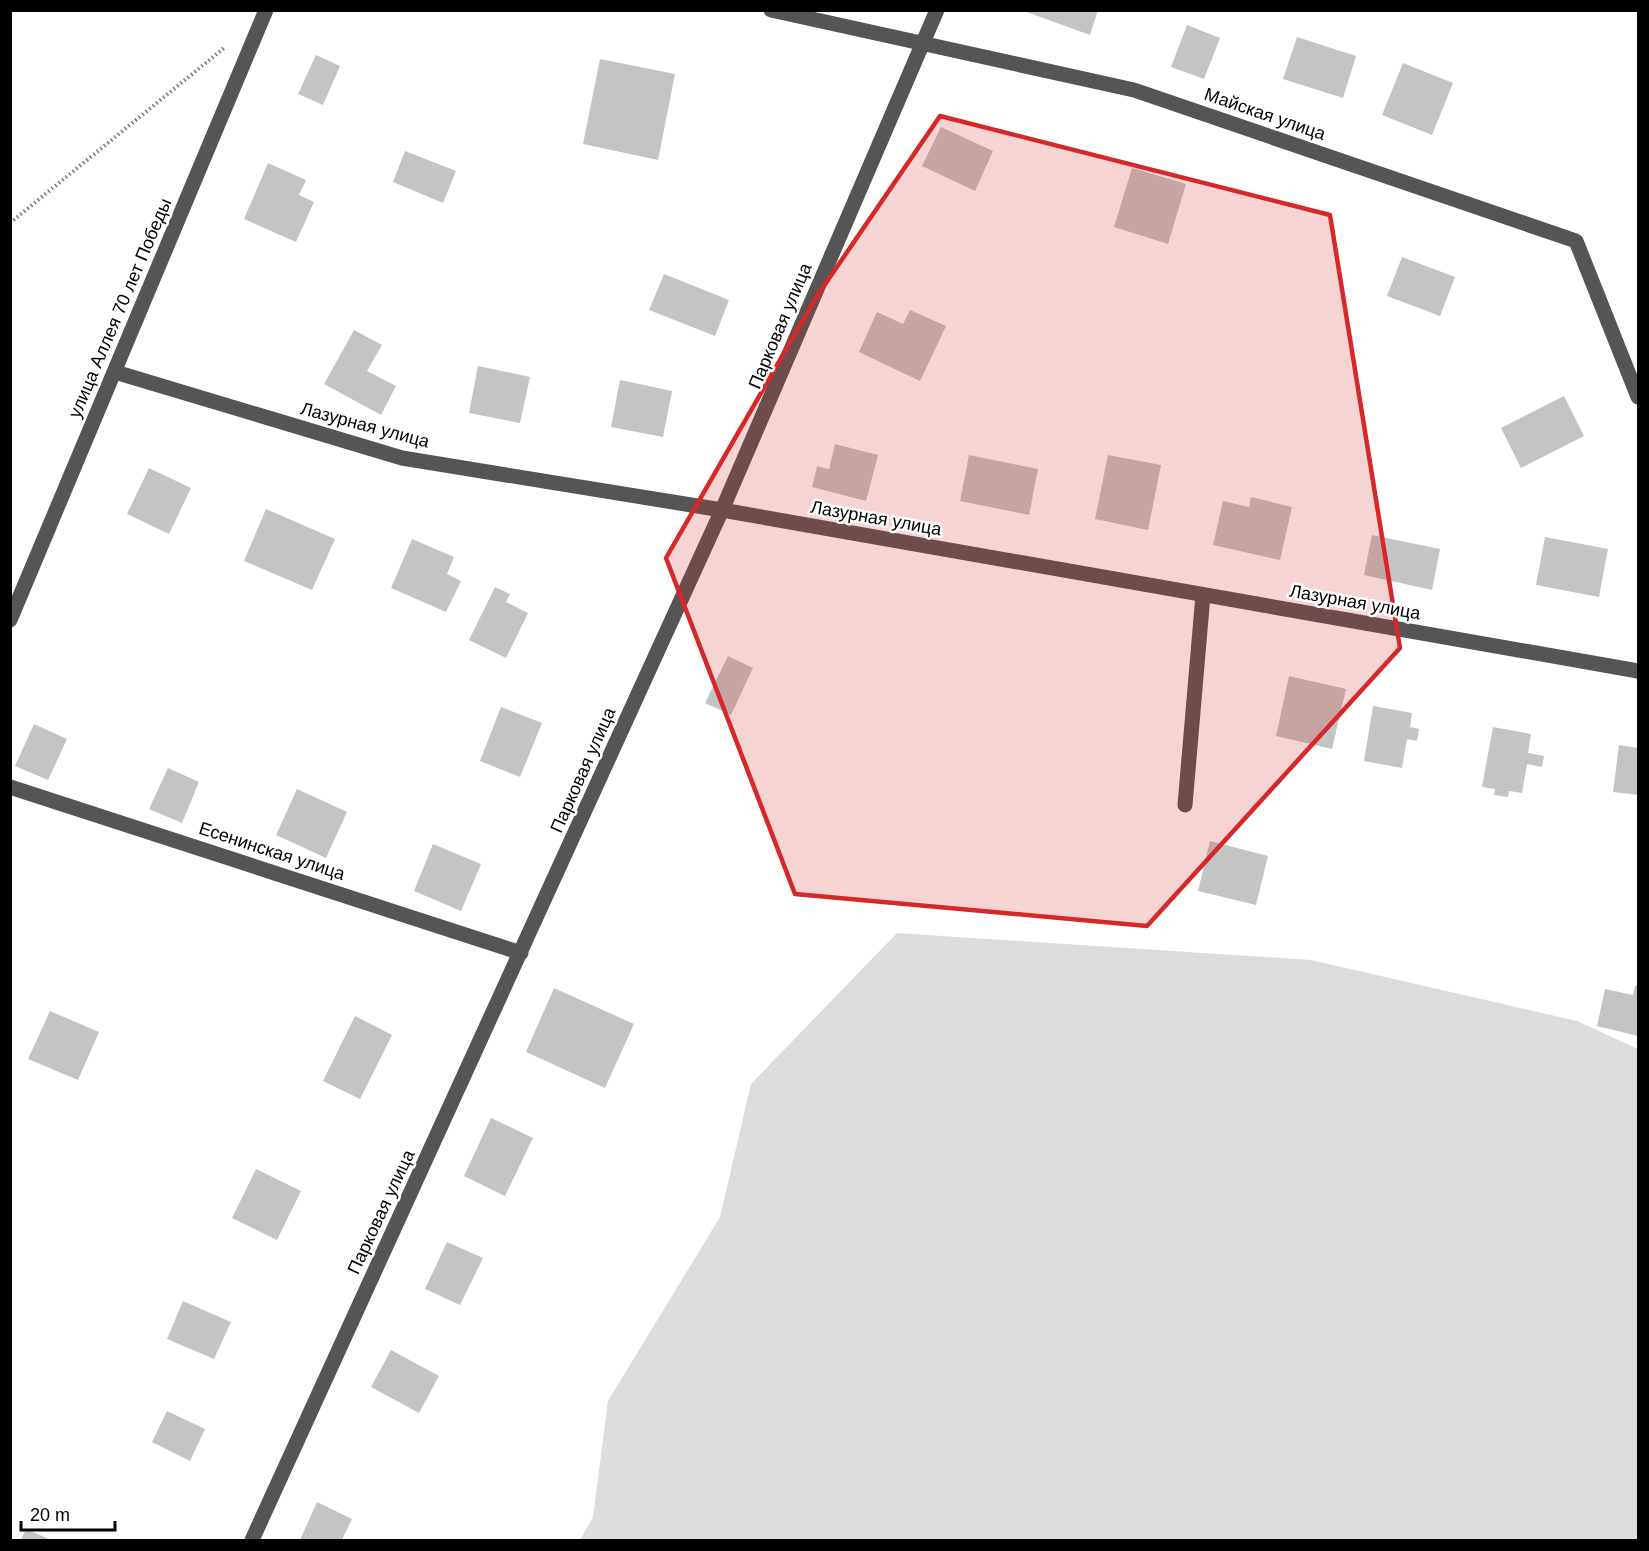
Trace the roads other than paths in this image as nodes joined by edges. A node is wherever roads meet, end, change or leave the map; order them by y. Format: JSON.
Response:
{"nodes":[{"id":1,"x":266,"y":10,"type":"edge"},
{"id":2,"x":771,"y":10,"type":"edge"},
{"id":3,"x":937,"y":10,"type":"edge"},
{"id":4,"x":922,"y":44,"type":"junction"},
{"id":5,"x":115,"y":372,"type":"junction"},
{"id":6,"x":1638,"y":397,"type":"edge"},
{"id":7,"x":722,"y":510,"type":"junction"},
{"id":8,"x":1203,"y":595,"type":"junction"},
{"id":9,"x":10,"y":620,"type":"edge"},
{"id":10,"x":1638,"y":671,"type":"edge"},
{"id":11,"x":10,"y":787,"type":"edge"},
{"id":12,"x":1185,"y":805,"type":"dead end"},
{"id":13,"x":521,"y":953,"type":"junction"},
{"id":14,"x":252,"y":1540,"type":"edge"}],
"edges":[{"from":1,"to":5,"type":"street","name":"улица Аллея 70 лет Победы"},
{"from":2,"to":4,"type":"street","name":"Майская улица"},
{"from":3,"to":4,"type":"street","name":"Парковая улица"},
{"from":4,"to":6,"type":"street","name":"Майская улица"},
{"from":4,"to":7,"type":"street","name":"Парковая улица"},
{"from":5,"to":7,"type":"street","name":"Лазурная улица"},
{"from":5,"to":9,"type":"street","name":"улица Аллея 70 лет Победы"},
{"from":7,"to":8,"type":"street","name":"Лазурная улица"},
{"from":7,"to":13,"type":"street","name":"Парковая улица"},
{"from":8,"to":10,"type":"street","name":"Лазурная улица"},
{"from":8,"to":12,"type":"street"},
{"from":11,"to":13,"type":"street","name":"Есенинская улица"},
{"from":13,"to":14,"type":"street","name":"Парковая улица"}]}
